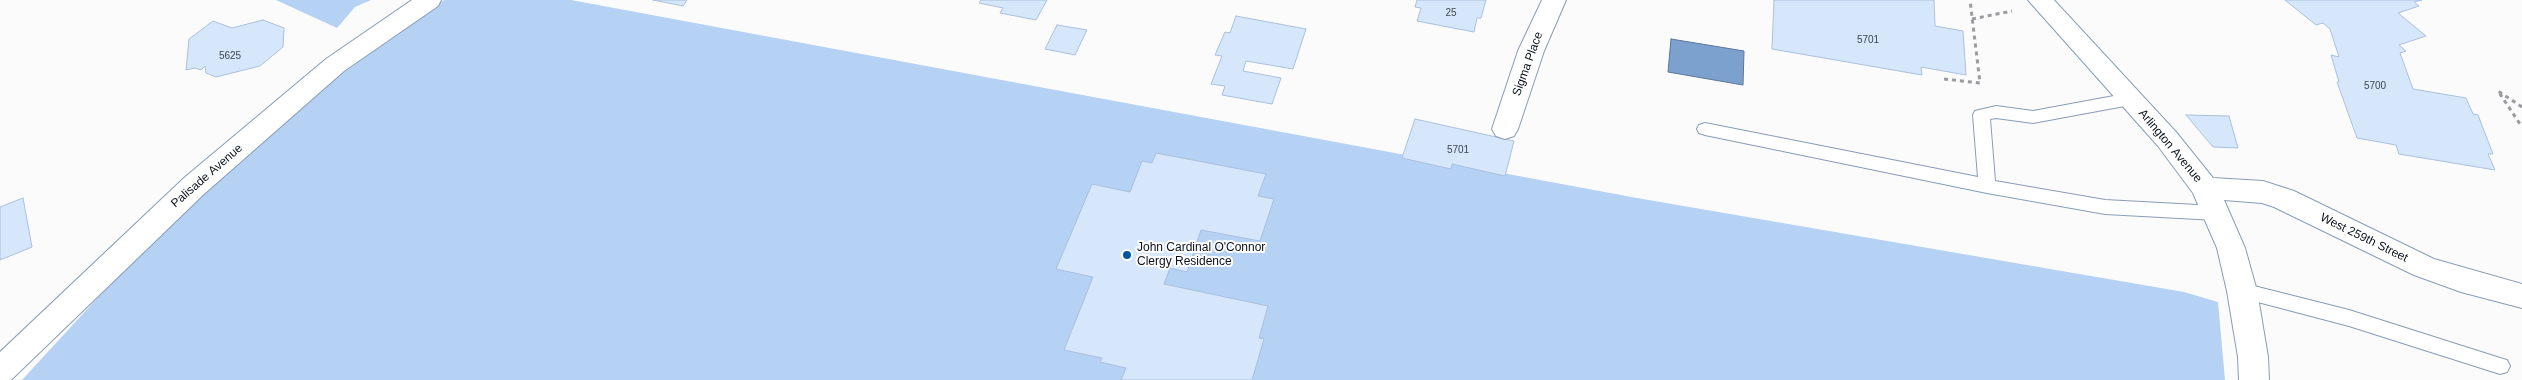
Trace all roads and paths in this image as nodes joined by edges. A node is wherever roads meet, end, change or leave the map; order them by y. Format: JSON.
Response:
{"nodes":[{"id":1,"x":429,"y":0,"type":"edge"},
{"id":2,"x":1554,"y":0,"type":"edge"},
{"id":3,"x":1970,"y":0,"type":"edge"},
{"id":4,"x":2040,"y":0,"type":"edge"},
{"id":5,"x":2012,"y":11,"type":"dead end"},
{"id":6,"x":1972,"y":19,"type":"junction"},
{"id":7,"x":1944,"y":79,"type":"dead end"},
{"id":8,"x":2130,"y":99,"type":"junction"},
{"id":9,"x":2522,"y":107,"type":"edge"},
{"id":10,"x":2522,"y":127,"type":"edge"},
{"id":11,"x":1505,"y":129,"type":"dead end"},
{"id":12,"x":1705,"y":129,"type":"dead end"},
{"id":13,"x":1987,"y":186,"type":"junction"},
{"id":14,"x":2205,"y":188,"type":"junction"},
{"id":15,"x":2216,"y":214,"type":"junction"},
{"id":16,"x":2242,"y":291,"type":"junction"},
{"id":17,"x":2522,"y":296,"type":"edge"},
{"id":18,"x":2500,"y":366,"type":"dead end"},
{"id":19,"x":0,"y":371,"type":"edge"},
{"id":20,"x":2254,"y":380,"type":"edge"}],
"edges":[{"from":1,"to":19,"type":"street","name":"Palisade Avenue"},
{"from":2,"to":11,"type":"street","name":"Sigma Place"},
{"from":3,"to":6,"type":"path"},
{"from":4,"to":8,"type":"street","name":"Arlington Avenue"},
{"from":5,"to":6,"type":"path"},
{"from":6,"to":7,"type":"path"},
{"from":8,"to":13,"type":"lane"},
{"from":8,"to":14,"type":"street","name":"Arlington Avenue"},
{"from":9,"to":10,"type":"path"},
{"from":12,"to":13,"type":"lane"},
{"from":13,"to":15,"type":"lane"},
{"from":14,"to":15,"type":"street","name":"Arlington Avenue"},
{"from":14,"to":17,"type":"street","name":"West 259th Street"},
{"from":15,"to":16,"type":"street","name":"Arlington Avenue"},
{"from":16,"to":18,"type":"lane"},
{"from":16,"to":20,"type":"street","name":"Arlington Avenue"}]}
